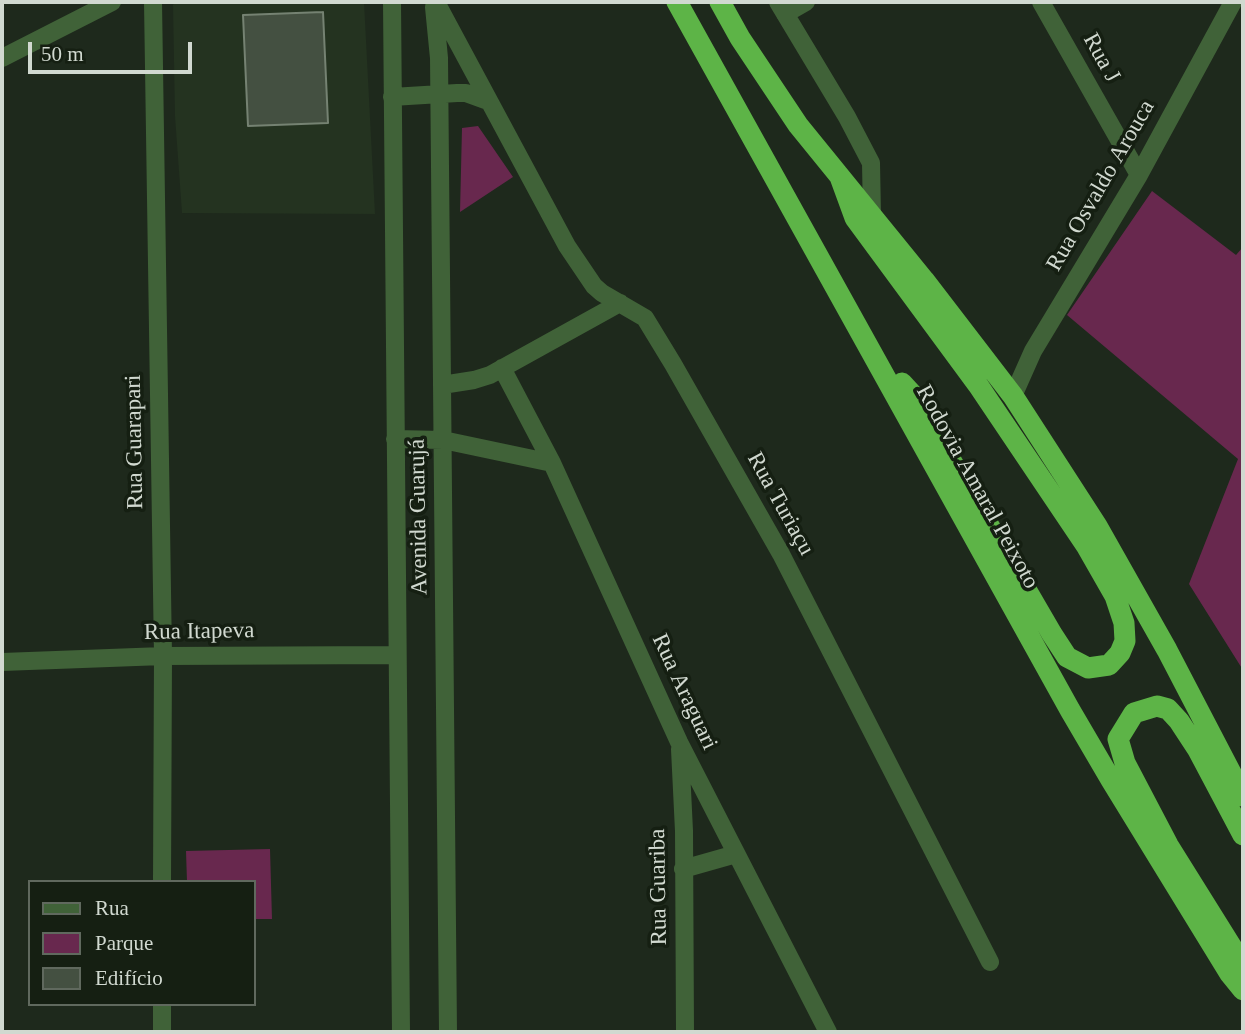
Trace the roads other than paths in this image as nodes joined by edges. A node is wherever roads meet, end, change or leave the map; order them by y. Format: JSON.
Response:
{"nodes":[{"id":1,"x":112,"y":2,"type":"edge"},
{"id":2,"x":153,"y":2,"type":"edge"},
{"id":3,"x":392,"y":2,"type":"edge"},
{"id":4,"x":435,"y":2,"type":"edge"},
{"id":5,"x":677,"y":2,"type":"edge"},
{"id":6,"x":720,"y":2,"type":"edge"},
{"id":7,"x":806,"y":2,"type":"edge"},
{"id":8,"x":1041,"y":2,"type":"edge"},
{"id":9,"x":1233,"y":2,"type":"edge"},
{"id":10,"x":781,"y":8,"type":"edge"},
{"id":11,"x":2,"y":58,"type":"edge"},
{"id":12,"x":439,"y":96,"type":"junction"},
{"id":13,"x":392,"y":97,"type":"junction"},
{"id":14,"x":488,"y":101,"type":"junction"},
{"id":15,"x":1139,"y":175,"type":"junction"},
{"id":16,"x":839,"y":177,"type":"junction"},
{"id":17,"x":872,"y":216,"type":"junction"},
{"id":18,"x":620,"y":303,"type":"junction"},
{"id":19,"x":868,"y":344,"type":"junction"},
{"id":20,"x":502,"y":368,"type":"junction"},
{"id":21,"x":442,"y":385,"type":"junction"},
{"id":22,"x":1013,"y":396,"type":"junction"},
{"id":23,"x":395,"y":439,"type":"junction"},
{"id":24,"x":443,"y":440,"type":"junction"},
{"id":25,"x":552,"y":463,"type":"junction"},
{"id":26,"x":397,"y":655,"type":"junction"},
{"id":27,"x":163,"y":656,"type":"junction"},
{"id":28,"x":2,"y":662,"type":"edge"},
{"id":29,"x":679,"y":742,"type":"junction"},
{"id":30,"x":1243,"y":796,"type":"edge"},
{"id":31,"x":1243,"y":835,"type":"edge"},
{"id":32,"x":736,"y":855,"type":"junction"},
{"id":33,"x":683,"y":869,"type":"junction"},
{"id":34,"x":162,"y":880,"type":"edge"},
{"id":35,"x":990,"y":962,"type":"dead end"},
{"id":36,"x":1243,"y":965,"type":"edge"},
{"id":37,"x":1243,"y":990,"type":"edge"},
{"id":38,"x":162,"y":1006,"type":"edge"},
{"id":39,"x":162,"y":1032,"type":"edge"},
{"id":40,"x":401,"y":1032,"type":"edge"},
{"id":41,"x":448,"y":1032,"type":"edge"},
{"id":42,"x":685,"y":1032,"type":"edge"},
{"id":43,"x":828,"y":1032,"type":"edge"}],
"edges":[{"from":1,"to":11,"type":"street"},
{"from":2,"to":27,"type":"street","name":"Rua Guarapari"},
{"from":3,"to":13,"type":"street","name":"Avenida Guarujá"},
{"from":4,"to":12,"type":"street","name":"Avenida Guarujá"},
{"from":4,"to":14,"type":"street","name":"Rua Turiaçu"},
{"from":5,"to":19,"type":"highway","name":"Rodovia Amaral Peixoto"},
{"from":6,"to":16,"type":"highway"},
{"from":7,"to":10,"type":"street"},
{"from":8,"to":15,"type":"street","name":"Rua J"},
{"from":9,"to":15,"type":"street","name":"Rua Osvaldo Arouca"},
{"from":10,"to":17,"type":"street"},
{"from":12,"to":13,"type":"street"},
{"from":12,"to":14,"type":"street"},
{"from":12,"to":21,"type":"street","name":"Avenida Guarujá"},
{"from":13,"to":23,"type":"street","name":"Avenida Guarujá"},
{"from":14,"to":18,"type":"street","name":"Rua Turiaçu"},
{"from":15,"to":22,"type":"street","name":"Rua Osvaldo Arouca"},
{"from":16,"to":17,"type":"highway"},
{"from":16,"to":19,"type":"highway"},
{"from":17,"to":22,"type":"highway"},
{"from":18,"to":20,"type":"street"},
{"from":18,"to":35,"type":"street","name":"Rua Turiaçu"},
{"from":19,"to":37,"type":"highway","name":"Rodovia Amaral Peixoto"},
{"from":20,"to":21,"type":"street"},
{"from":20,"to":25,"type":"street","name":"Rua Araguari"},
{"from":21,"to":24,"type":"street","name":"Avenida Guarujá"},
{"from":22,"to":30,"type":"highway"},
{"from":23,"to":24,"type":"street"},
{"from":23,"to":26,"type":"street","name":"Avenida Guarujá"},
{"from":24,"to":25,"type":"street"},
{"from":24,"to":41,"type":"street","name":"Avenida Guarujá"},
{"from":25,"to":29,"type":"street","name":"Rua Araguari"},
{"from":26,"to":27,"type":"street","name":"Rua Itapeva"},
{"from":26,"to":40,"type":"street","name":"Avenida Guarujá"},
{"from":27,"to":28,"type":"street","name":"Rua Itapeva"},
{"from":27,"to":34,"type":"street","name":"Rua Guarapari"},
{"from":29,"to":32,"type":"street","name":"Rua Araguari"},
{"from":29,"to":33,"type":"street","name":"Rua Guariba"},
{"from":31,"to":36,"type":"highway"},
{"from":32,"to":33,"type":"street"},
{"from":32,"to":43,"type":"street","name":"Rua Araguari"},
{"from":33,"to":42,"type":"street","name":"Rua Guariba"},
{"from":38,"to":39,"type":"street"}]}
